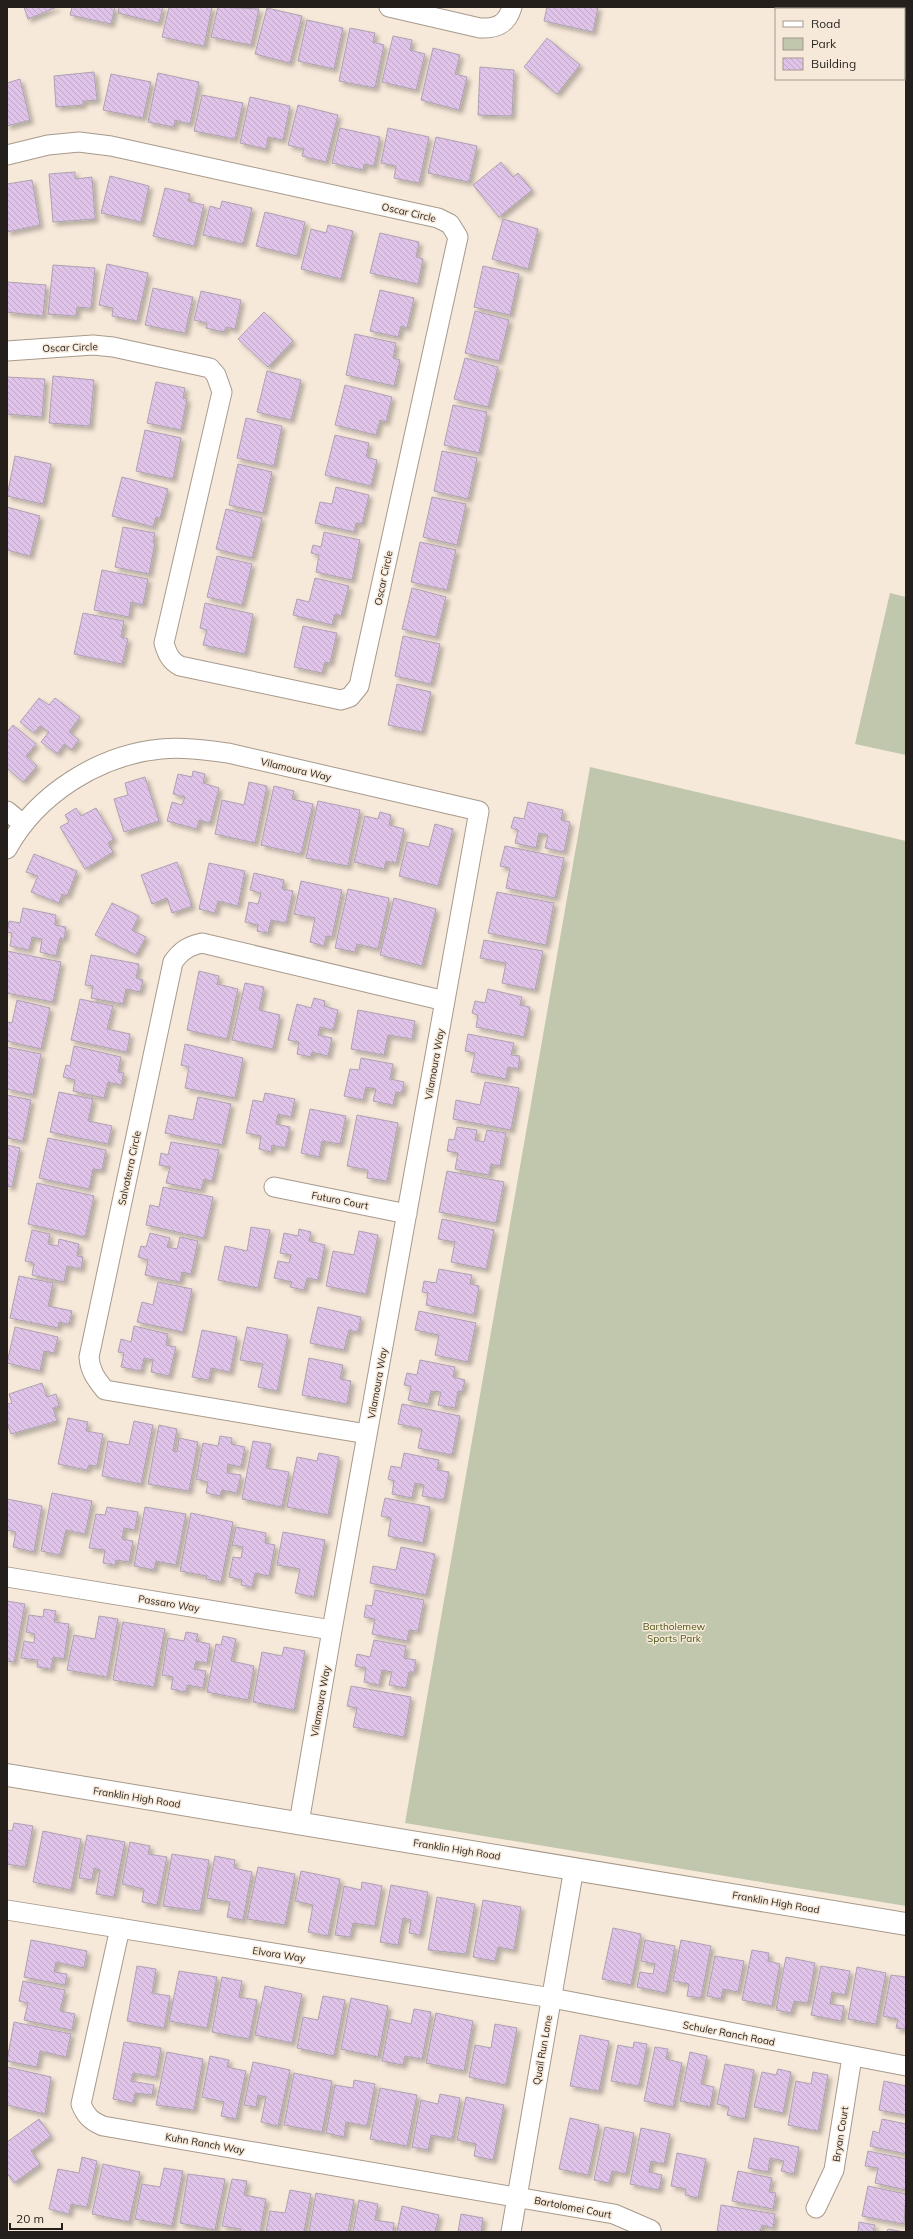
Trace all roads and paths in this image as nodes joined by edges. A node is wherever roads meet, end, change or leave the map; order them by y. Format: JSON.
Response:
{"nodes":[{"id":1,"x":389,"y":7,"type":"edge"},
{"id":2,"x":512,"y":7,"type":"edge"},
{"id":3,"x":7,"y":155,"type":"edge"},
{"id":4,"x":7,"y":351,"type":"edge"},
{"id":5,"x":7,"y":811,"type":"edge"},
{"id":6,"x":23,"y":824,"type":"junction"},
{"id":7,"x":7,"y":849,"type":"edge"},
{"id":8,"x":445,"y":1001,"type":"junction"},
{"id":9,"x":274,"y":1187,"type":"dead end"},
{"id":10,"x":407,"y":1214,"type":"junction"},
{"id":11,"x":367,"y":1434,"type":"junction"},
{"id":12,"x":7,"y":1577,"type":"edge"},
{"id":13,"x":332,"y":1630,"type":"junction"},
{"id":14,"x":7,"y":1775,"type":"edge"},
{"id":15,"x":299,"y":1823,"type":"junction"},
{"id":16,"x":574,"y":1868,"type":"junction"},
{"id":17,"x":7,"y":1910,"type":"edge"},
{"id":18,"x":906,"y":1924,"type":"edge"},
{"id":19,"x":120,"y":1928,"type":"junction"},
{"id":20,"x":552,"y":1998,"type":"junction"},
{"id":21,"x":852,"y":2057,"type":"junction"},
{"id":22,"x":906,"y":2066,"type":"edge"},
{"id":23,"x":516,"y":2196,"type":"junction"},
{"id":24,"x":816,"y":2208,"type":"dead end"},
{"id":25,"x":651,"y":2230,"type":"dead end"},
{"id":26,"x":511,"y":2232,"type":"edge"}],
"edges":[{"from":1,"to":2,"type":"street"},
{"from":3,"to":4,"type":"street","name":"Oscar Circle"},
{"from":5,"to":6,"type":"street"},
{"from":6,"to":7,"type":"street","name":"Vilamoura Way"},
{"from":6,"to":8,"type":"street","name":"Vilamoura Way"},
{"from":8,"to":10,"type":"street","name":"Vilamoura Way"},
{"from":8,"to":11,"type":"street","name":"Salvaterra Circle"},
{"from":9,"to":10,"type":"street","name":"Futuro Court"},
{"from":10,"to":11,"type":"street","name":"Vilamoura Way"},
{"from":11,"to":13,"type":"street","name":"Vilamoura Way"},
{"from":12,"to":13,"type":"street","name":"Passaro Way"},
{"from":13,"to":15,"type":"street","name":"Vilamoura Way"},
{"from":14,"to":15,"type":"street","name":"Franklin High Road"},
{"from":15,"to":16,"type":"street","name":"Franklin High Road"},
{"from":16,"to":18,"type":"street","name":"Franklin High Road"},
{"from":16,"to":20,"type":"street","name":"Quail Run Lane"},
{"from":17,"to":19,"type":"street","name":"Elvora Way"},
{"from":19,"to":20,"type":"street","name":"Elvora Way"},
{"from":19,"to":23,"type":"street","name":"Kuhn Ranch Way"},
{"from":20,"to":21,"type":"street","name":"Schuler Ranch Road"},
{"from":20,"to":23,"type":"street","name":"Quail Run Lane"},
{"from":21,"to":22,"type":"street","name":"Schuler Ranch Road"},
{"from":21,"to":24,"type":"street","name":"Bryan Court"},
{"from":23,"to":25,"type":"street","name":"Bartolomei Court"},
{"from":23,"to":26,"type":"street","name":"Quail Run Lane"}]}
